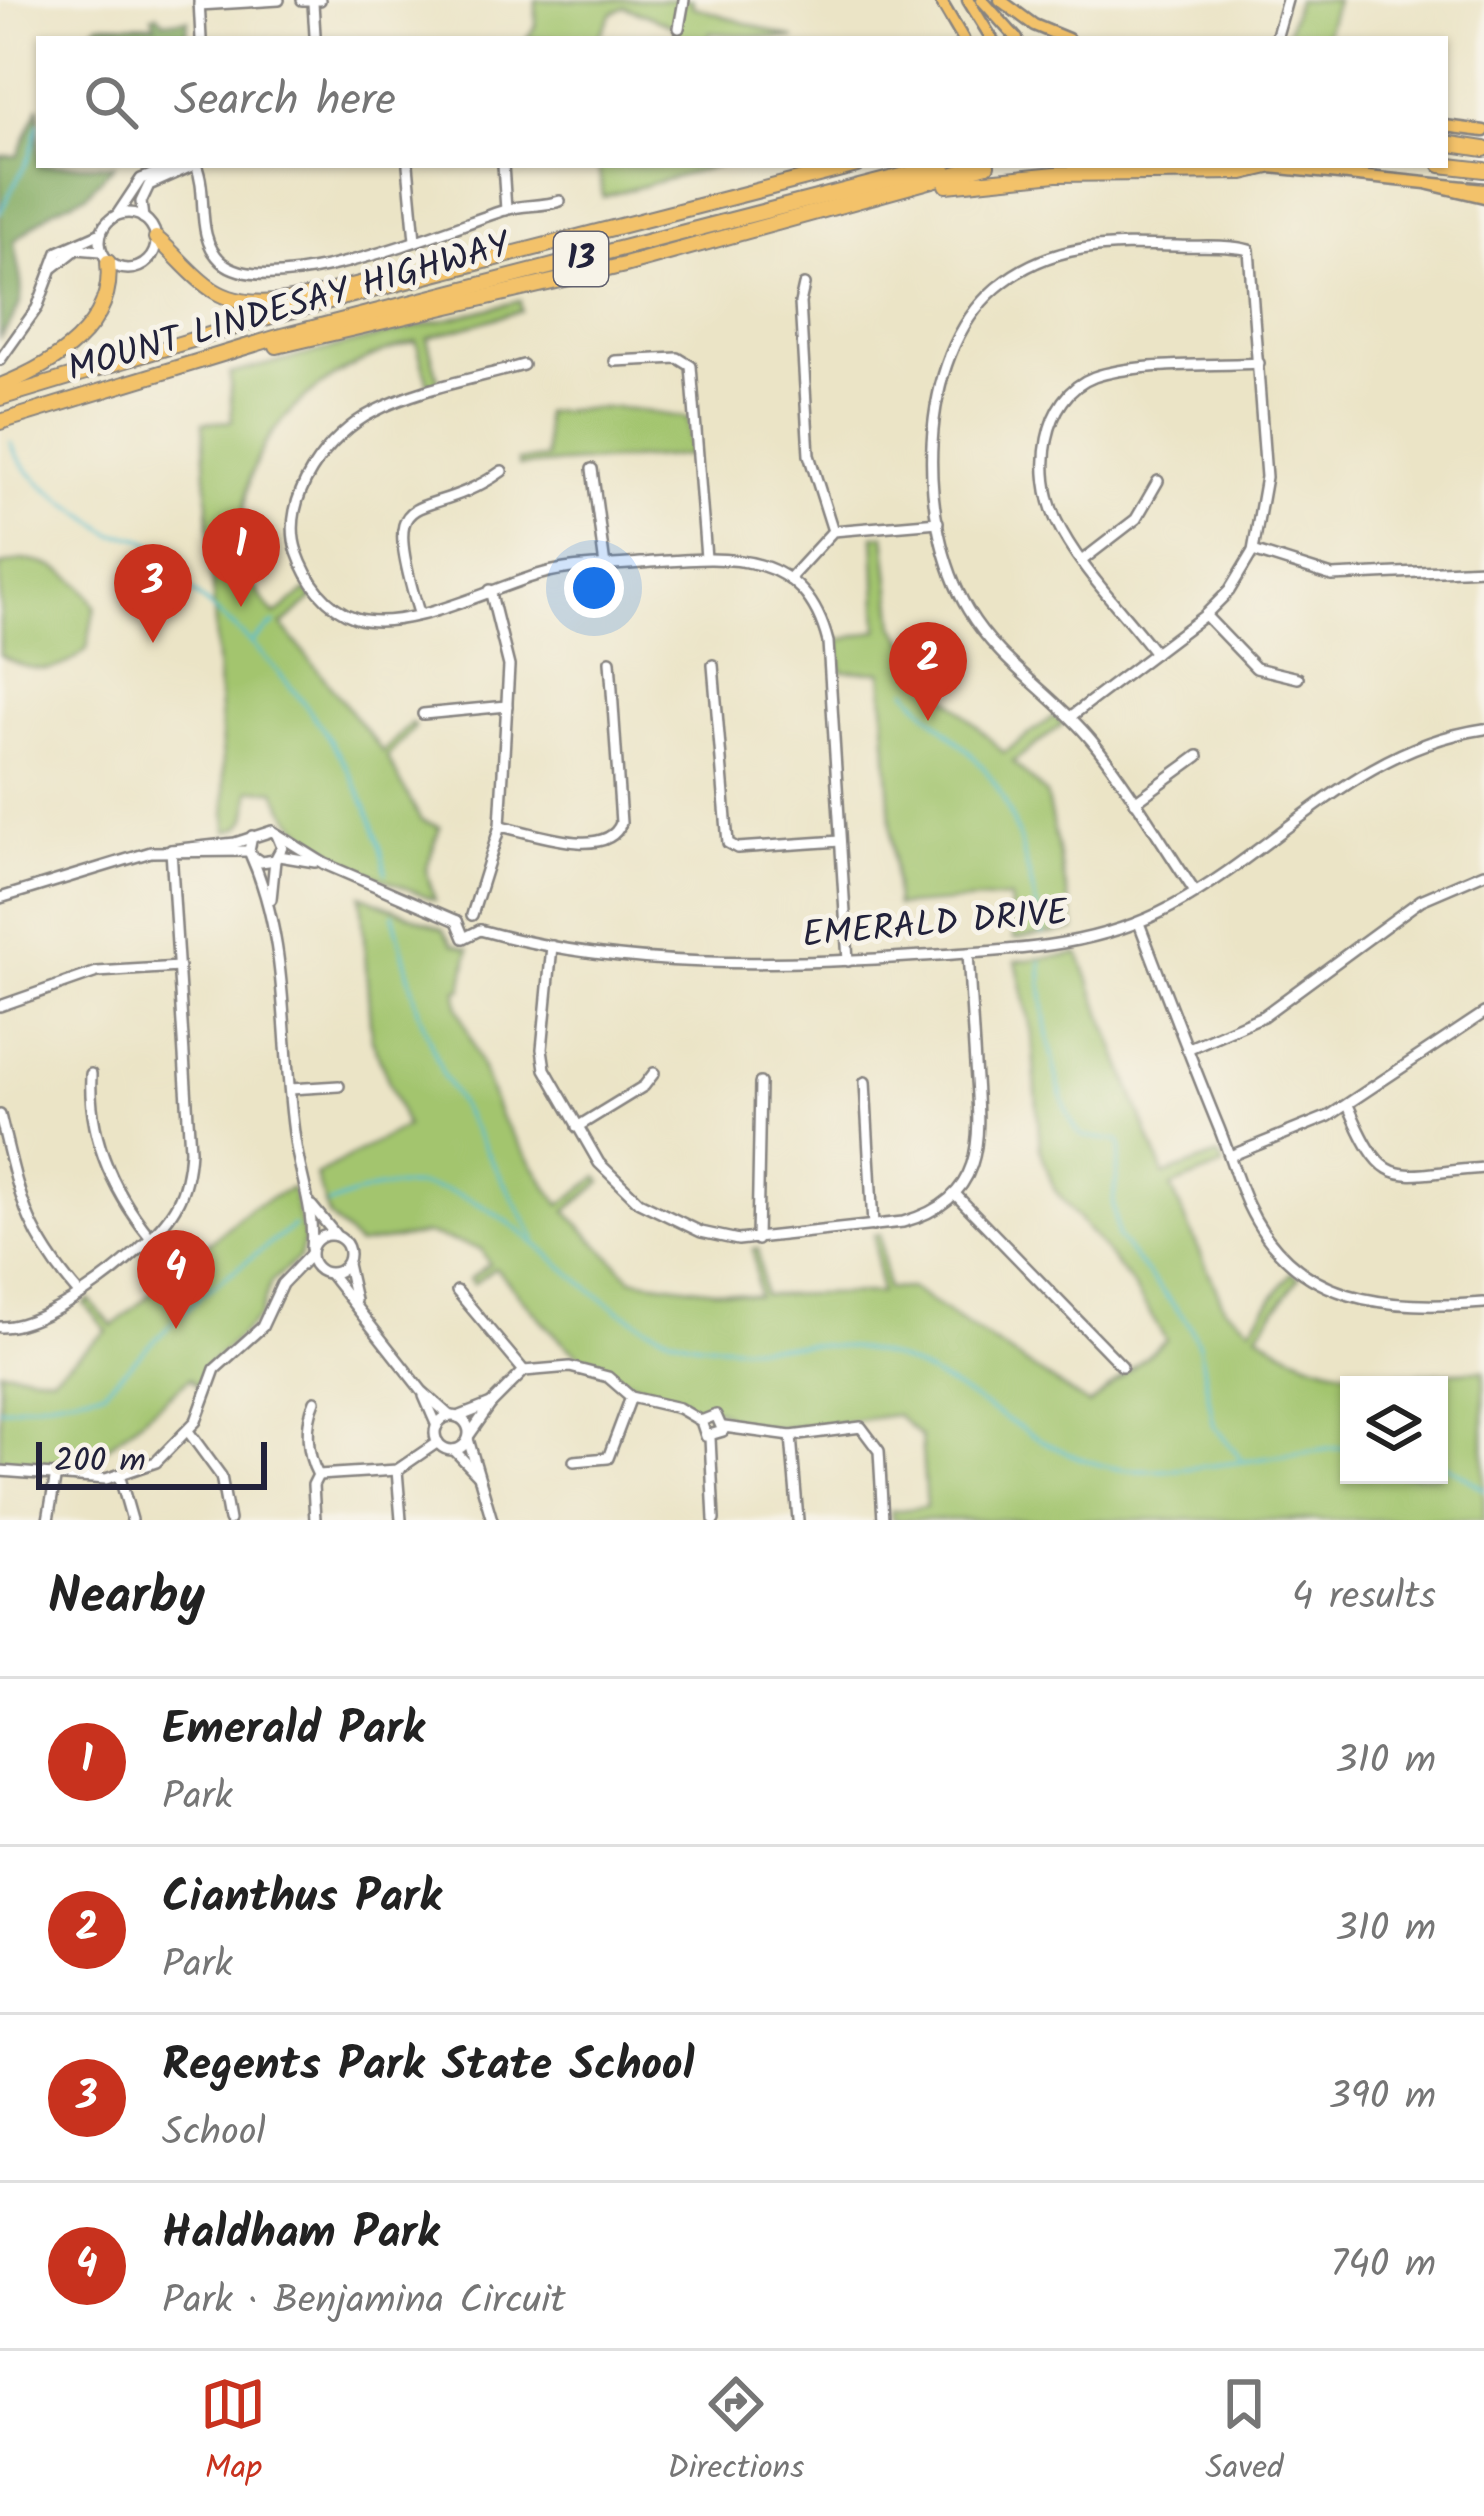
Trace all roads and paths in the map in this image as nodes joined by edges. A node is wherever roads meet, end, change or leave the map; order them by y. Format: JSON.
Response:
{"nodes":[{"id":1,"x":279,"y":0,"type":"edge"},
{"id":2,"x":684,"y":0,"type":"edge"},
{"id":3,"x":940,"y":0,"type":"edge"},
{"id":4,"x":968,"y":0,"type":"edge"},
{"id":5,"x":982,"y":0,"type":"edge"},
{"id":6,"x":1000,"y":0,"type":"edge"},
{"id":7,"x":1287,"y":0,"type":"edge"},
{"id":8,"x":312,"y":1,"type":"edge"},
{"id":9,"x":199,"y":2,"type":"edge"},
{"id":10,"x":679,"y":28,"type":"dead end"},
{"id":11,"x":314,"y":35,"type":"dead end"},
{"id":12,"x":201,"y":36,"type":"edge"},
{"id":13,"x":961,"y":36,"type":"edge"},
{"id":14,"x":990,"y":36,"type":"edge"},
{"id":15,"x":1014,"y":36,"type":"edge"},
{"id":16,"x":1060,"y":36,"type":"edge"},
{"id":17,"x":1277,"y":36,"type":"edge"},
{"id":18,"x":1448,"y":126,"type":"edge"},
{"id":19,"x":1484,"y":131,"type":"edge"},
{"id":20,"x":1448,"y":143,"type":"edge"},
{"id":21,"x":1484,"y":148,"type":"edge"},
{"id":22,"x":1448,"y":166,"type":"edge"},
{"id":23,"x":169,"y":168,"type":"edge"},
{"id":24,"x":188,"y":168,"type":"edge"},
{"id":25,"x":196,"y":168,"type":"edge"},
{"id":26,"x":408,"y":168,"type":"edge"},
{"id":27,"x":503,"y":168,"type":"edge"},
{"id":28,"x":932,"y":168,"type":"edge"},
{"id":29,"x":977,"y":168,"type":"edge"},
{"id":30,"x":1260,"y":168,"type":"edge"},
{"id":31,"x":1291,"y":168,"type":"edge"},
{"id":32,"x":835,"y":169,"type":"edge"},
{"id":33,"x":1484,"y":170,"type":"edge"},
{"id":34,"x":901,"y":193,"type":"junction"},
{"id":35,"x":1484,"y":193,"type":"edge"},
{"id":36,"x":560,"y":200,"type":"dead end"},
{"id":37,"x":506,"y":210,"type":"junction"},
{"id":38,"x":117,"y":215,"type":"junction"},
{"id":39,"x":143,"y":218,"type":"junction"},
{"id":40,"x":101,"y":233,"type":"junction"},
{"id":41,"x":156,"y":238,"type":"junction"},
{"id":42,"x":415,"y":240,"type":"junction"},
{"id":43,"x":105,"y":256,"type":"junction"},
{"id":44,"x":50,"y":272,"type":"junction"},
{"id":45,"x":430,"y":275,"type":"junction"},
{"id":46,"x":804,"y":284,"type":"dead end"},
{"id":47,"x":218,"y":353,"type":"junction"},
{"id":48,"x":0,"y":360,"type":"edge"},
{"id":49,"x":615,"y":361,"type":"dead end"},
{"id":50,"x":1259,"y":363,"type":"junction"},
{"id":51,"x":523,"y":365,"type":"dead end"},
{"id":52,"x":0,"y":386,"type":"edge"},
{"id":53,"x":0,"y":398,"type":"edge"},
{"id":54,"x":0,"y":422,"type":"edge"},
{"id":55,"x":592,"y":470,"type":"dead end"},
{"id":56,"x":502,"y":471,"type":"dead end"},
{"id":57,"x":1157,"y":481,"type":"dead end"},
{"id":58,"x":938,"y":522,"type":"junction"},
{"id":59,"x":833,"y":531,"type":"junction"},
{"id":60,"x":1252,"y":551,"type":"junction"},
{"id":61,"x":706,"y":558,"type":"junction"},
{"id":62,"x":1084,"y":559,"type":"junction"},
{"id":63,"x":605,"y":566,"type":"junction"},
{"id":64,"x":1484,"y":568,"type":"edge"},
{"id":65,"x":789,"y":579,"type":"junction"},
{"id":66,"x":490,"y":590,"type":"junction"},
{"id":67,"x":419,"y":613,"type":"junction"},
{"id":68,"x":1205,"y":615,"type":"junction"},
{"id":69,"x":1155,"y":653,"type":"junction"},
{"id":70,"x":610,"y":661,"type":"dead end"},
{"id":71,"x":713,"y":665,"type":"dead end"},
{"id":72,"x":1298,"y":678,"type":"dead end"},
{"id":73,"x":507,"y":706,"type":"junction"},
{"id":74,"x":422,"y":714,"type":"dead end"},
{"id":75,"x":1070,"y":717,"type":"junction"},
{"id":76,"x":1484,"y":729,"type":"edge"},
{"id":77,"x":1198,"y":756,"type":"dead end"},
{"id":78,"x":1135,"y":802,"type":"junction"},
{"id":79,"x":500,"y":826,"type":"junction"},
{"id":80,"x":276,"y":834,"type":"junction"},
{"id":81,"x":252,"y":836,"type":"junction"},
{"id":82,"x":840,"y":841,"type":"junction"},
{"id":83,"x":172,"y":850,"type":"junction"},
{"id":84,"x":251,"y":854,"type":"junction"},
{"id":85,"x":277,"y":858,"type":"junction"},
{"id":86,"x":325,"y":864,"type":"junction"},
{"id":87,"x":1484,"y":873,"type":"edge"},
{"id":88,"x":1195,"y":892,"type":"junction"},
{"id":89,"x":0,"y":898,"type":"edge"},
{"id":90,"x":271,"y":904,"type":"junction"},
{"id":91,"x":472,"y":915,"type":"junction"},
{"id":92,"x":457,"y":921,"type":"junction"},
{"id":93,"x":1138,"y":922,"type":"junction"},
{"id":94,"x":480,"y":930,"type":"junction"},
{"id":95,"x":552,"y":946,"type":"junction"},
{"id":96,"x":968,"y":953,"type":"junction"},
{"id":97,"x":848,"y":961,"type":"junction"},
{"id":98,"x":179,"y":968,"type":"junction"},
{"id":99,"x":0,"y":1006,"type":"edge"},
{"id":100,"x":1484,"y":1012,"type":"edge"},
{"id":101,"x":1187,"y":1049,"type":"junction"},
{"id":102,"x":654,"y":1073,"type":"dead end"},
{"id":103,"x":91,"y":1074,"type":"dead end"},
{"id":104,"x":865,"y":1082,"type":"dead end"},
{"id":105,"x":760,"y":1083,"type":"dead end"},
{"id":106,"x":339,"y":1086,"type":"dead end"},
{"id":107,"x":290,"y":1089,"type":"junction"},
{"id":108,"x":1348,"y":1105,"type":"junction"},
{"id":109,"x":0,"y":1115,"type":"edge"},
{"id":110,"x":577,"y":1126,"type":"junction"},
{"id":111,"x":1230,"y":1156,"type":"junction"},
{"id":112,"x":1484,"y":1168,"type":"edge"},
{"id":113,"x":955,"y":1194,"type":"junction"},
{"id":114,"x":309,"y":1202,"type":"junction"},
{"id":115,"x":873,"y":1226,"type":"junction"},
{"id":116,"x":150,"y":1237,"type":"junction"},
{"id":117,"x":339,"y":1238,"type":"junction"},
{"id":118,"x":757,"y":1240,"type":"junction"},
{"id":119,"x":311,"y":1252,"type":"junction"},
{"id":120,"x":347,"y":1262,"type":"junction"},
{"id":121,"x":327,"y":1273,"type":"junction"},
{"id":122,"x":290,"y":1277,"type":"junction"},
{"id":123,"x":457,"y":1291,"type":"dead end"},
{"id":124,"x":80,"y":1295,"type":"junction"},
{"id":125,"x":1484,"y":1303,"type":"edge"},
{"id":126,"x":357,"y":1305,"type":"junction"},
{"id":127,"x":0,"y":1328,"type":"edge"},
{"id":128,"x":1122,"y":1366,"type":"dead end"},
{"id":129,"x":524,"y":1371,"type":"junction"},
{"id":130,"x":422,"y":1391,"type":"junction"},
{"id":131,"x":631,"y":1396,"type":"junction"},
{"id":132,"x":314,"y":1401,"type":"dead end"},
{"id":133,"x":490,"y":1404,"type":"junction"},
{"id":134,"x":454,"y":1416,"type":"junction"},
{"id":135,"x":700,"y":1421,"type":"junction"},
{"id":136,"x":437,"y":1426,"type":"junction"},
{"id":137,"x":724,"y":1427,"type":"junction"},
{"id":138,"x":188,"y":1431,"type":"junction"},
{"id":139,"x":791,"y":1436,"type":"junction"},
{"id":140,"x":469,"y":1437,"type":"junction"},
{"id":141,"x":710,"y":1438,"type":"junction"},
{"id":142,"x":438,"y":1442,"type":"junction"},
{"id":143,"x":454,"y":1450,"type":"junction"},
{"id":144,"x":574,"y":1461,"type":"dead end"},
{"id":145,"x":397,"y":1470,"type":"junction"},
{"id":146,"x":0,"y":1471,"type":"edge"},
{"id":147,"x":56,"y":1474,"type":"junction"},
{"id":148,"x":317,"y":1474,"type":"junction"},
{"id":149,"x":120,"y":1478,"type":"junction"},
{"id":150,"x":481,"y":1479,"type":"junction"},
{"id":151,"x":48,"y":1520,"type":"edge"},
{"id":152,"x":132,"y":1520,"type":"edge"},
{"id":153,"x":229,"y":1520,"type":"edge"},
{"id":154,"x":315,"y":1520,"type":"edge"},
{"id":155,"x":401,"y":1520,"type":"edge"},
{"id":156,"x":492,"y":1520,"type":"edge"},
{"id":157,"x":714,"y":1520,"type":"edge"},
{"id":158,"x":798,"y":1520,"type":"edge"},
{"id":159,"x":883,"y":1520,"type":"edge"}],
"edges":[{"from":1,"to":9,"type":"street"},
{"from":2,"to":10,"type":"street"},
{"from":3,"to":13,"type":"main road"},
{"from":4,"to":14,"type":"main road"},
{"from":5,"to":15,"type":"main road"},
{"from":6,"to":16,"type":"main road"},
{"from":7,"to":17,"type":"street"},
{"from":8,"to":11,"type":"street"},
{"from":9,"to":12,"type":"street"},
{"from":18,"to":19,"type":"main road"},
{"from":20,"to":21,"type":"highway"},
{"from":22,"to":33,"type":"highway"},
{"from":23,"to":38,"type":"street"},
{"from":24,"to":39,"type":"street"},
{"from":25,"to":42,"type":"street"},
{"from":26,"to":42,"type":"street"},
{"from":27,"to":37,"type":"street"},
{"from":28,"to":47,"type":"highway","name":"MOUNT LINDESAY HIGHWAY","number":"13"},
{"from":29,"to":34,"type":"highway"},
{"from":30,"to":34,"type":"highway"},
{"from":31,"to":35,"type":"main road"},
{"from":32,"to":45,"type":"highway","name":"MOUNT LINDESAY HIGHWAY","number":"13"},
{"from":34,"to":47,"type":"highway"},
{"from":36,"to":37,"type":"street"},
{"from":37,"to":42,"type":"street"},
{"from":38,"to":39,"type":"street"},
{"from":38,"to":40,"type":"street"},
{"from":39,"to":41,"type":"street"},
{"from":40,"to":43,"type":"street"},
{"from":40,"to":44,"type":"street"},
{"from":41,"to":43,"type":"street"},
{"from":41,"to":45,"type":"highway"},
{"from":43,"to":44,"type":"street"},
{"from":43,"to":52,"type":"highway"},
{"from":44,"to":48,"type":"street"},
{"from":45,"to":53,"type":"highway","name":"MOUNT LINDESAY HIGHWAY","number":"13"},
{"from":46,"to":59,"type":"street"},
{"from":47,"to":54,"type":"highway","name":"MOUNT LINDESAY HIGHWAY","number":"13"},
{"from":49,"to":61,"type":"street"},
{"from":50,"to":58,"type":"street"},
{"from":50,"to":60,"type":"street"},
{"from":50,"to":62,"type":"street"},
{"from":51,"to":67,"type":"street"},
{"from":55,"to":63,"type":"street"},
{"from":56,"to":67,"type":"street"},
{"from":57,"to":62,"type":"street"},
{"from":58,"to":59,"type":"street"},
{"from":58,"to":75,"type":"street"},
{"from":59,"to":65,"type":"street"},
{"from":60,"to":64,"type":"street"},
{"from":60,"to":68,"type":"street"},
{"from":61,"to":63,"type":"street"},
{"from":61,"to":65,"type":"street"},
{"from":62,"to":69,"type":"street"},
{"from":63,"to":66,"type":"street"},
{"from":65,"to":82,"type":"street"},
{"from":66,"to":67,"type":"street"},
{"from":66,"to":73,"type":"street"},
{"from":68,"to":69,"type":"street"},
{"from":68,"to":72,"type":"street"},
{"from":69,"to":75,"type":"street"},
{"from":70,"to":79,"type":"street"},
{"from":71,"to":82,"type":"street"},
{"from":73,"to":74,"type":"street"},
{"from":73,"to":79,"type":"street"},
{"from":75,"to":78,"type":"street"},
{"from":76,"to":88,"type":"street","name":"EMERALD DRIVE"},
{"from":77,"to":78,"type":"street"},
{"from":78,"to":88,"type":"street"},
{"from":79,"to":91,"type":"street"},
{"from":80,"to":81,"type":"street"},
{"from":80,"to":85,"type":"street"},
{"from":80,"to":86,"type":"street"},
{"from":81,"to":83,"type":"street"},
{"from":81,"to":84,"type":"street"},
{"from":82,"to":97,"type":"street"},
{"from":83,"to":84,"type":"street"},
{"from":83,"to":89,"type":"street"},
{"from":83,"to":98,"type":"street"},
{"from":84,"to":85,"type":"street"},
{"from":84,"to":90,"type":"street"},
{"from":85,"to":86,"type":"street"},
{"from":85,"to":90,"type":"street"},
{"from":86,"to":92,"type":"street"},
{"from":87,"to":101,"type":"street"},
{"from":88,"to":93,"type":"street","name":"EMERALD DRIVE"},
{"from":90,"to":107,"type":"street"},
{"from":91,"to":92,"type":"street"},
{"from":91,"to":94,"type":"street"},
{"from":92,"to":94,"type":"street","name":"EMERALD DRIVE"},
{"from":93,"to":96,"type":"street","name":"EMERALD DRIVE"},
{"from":93,"to":101,"type":"street"},
{"from":94,"to":95,"type":"street","name":"EMERALD DRIVE"},
{"from":95,"to":97,"type":"street","name":"EMERALD DRIVE"},
{"from":95,"to":110,"type":"street"},
{"from":96,"to":97,"type":"street","name":"EMERALD DRIVE"},
{"from":96,"to":113,"type":"street"},
{"from":98,"to":99,"type":"street"},
{"from":98,"to":116,"type":"street"},
{"from":100,"to":108,"type":"street"},
{"from":101,"to":111,"type":"street"},
{"from":102,"to":110,"type":"street"},
{"from":103,"to":116,"type":"street"},
{"from":104,"to":115,"type":"street"},
{"from":105,"to":118,"type":"street"},
{"from":106,"to":107,"type":"street"},
{"from":107,"to":114,"type":"street"},
{"from":108,"to":111,"type":"street"},
{"from":108,"to":112,"type":"street"},
{"from":109,"to":124,"type":"street"},
{"from":110,"to":118,"type":"street"},
{"from":111,"to":125,"type":"street"},
{"from":113,"to":115,"type":"street"},
{"from":113,"to":128,"type":"street"},
{"from":114,"to":117,"type":"street"},
{"from":114,"to":119,"type":"street"},
{"from":115,"to":118,"type":"street"},
{"from":116,"to":124,"type":"street"},
{"from":117,"to":119,"type":"street"},
{"from":117,"to":120,"type":"street"},
{"from":119,"to":121,"type":"street"},
{"from":119,"to":122,"type":"street"},
{"from":120,"to":121,"type":"street"},
{"from":120,"to":126,"type":"street"},
{"from":121,"to":122,"type":"street"},
{"from":121,"to":126,"type":"street"},
{"from":122,"to":138,"type":"street"},
{"from":123,"to":129,"type":"street"},
{"from":124,"to":127,"type":"street"},
{"from":126,"to":130,"type":"street"},
{"from":129,"to":131,"type":"street"},
{"from":129,"to":133,"type":"street"},
{"from":130,"to":134,"type":"street"},
{"from":130,"to":136,"type":"street"},
{"from":131,"to":135,"type":"street"},
{"from":131,"to":144,"type":"street"},
{"from":132,"to":148,"type":"street"},
{"from":133,"to":134,"type":"street"},
{"from":133,"to":140,"type":"street"},
{"from":134,"to":136,"type":"street"},
{"from":134,"to":140,"type":"street"},
{"from":135,"to":137,"type":"street"},
{"from":135,"to":141,"type":"street"},
{"from":136,"to":142,"type":"street"},
{"from":137,"to":139,"type":"street"},
{"from":137,"to":141,"type":"street"},
{"from":138,"to":149,"type":"street"},
{"from":138,"to":153,"type":"street"},
{"from":139,"to":158,"type":"street"},
{"from":139,"to":159,"type":"street"},
{"from":140,"to":143,"type":"street"},
{"from":140,"to":150,"type":"street"},
{"from":141,"to":157,"type":"street"},
{"from":142,"to":143,"type":"street"},
{"from":142,"to":145,"type":"street"},
{"from":143,"to":150,"type":"street"},
{"from":145,"to":148,"type":"street"},
{"from":145,"to":155,"type":"street"},
{"from":146,"to":147,"type":"street"},
{"from":147,"to":149,"type":"street"},
{"from":147,"to":151,"type":"street"},
{"from":148,"to":154,"type":"street"},
{"from":149,"to":152,"type":"street"},
{"from":150,"to":156,"type":"street"}]}
